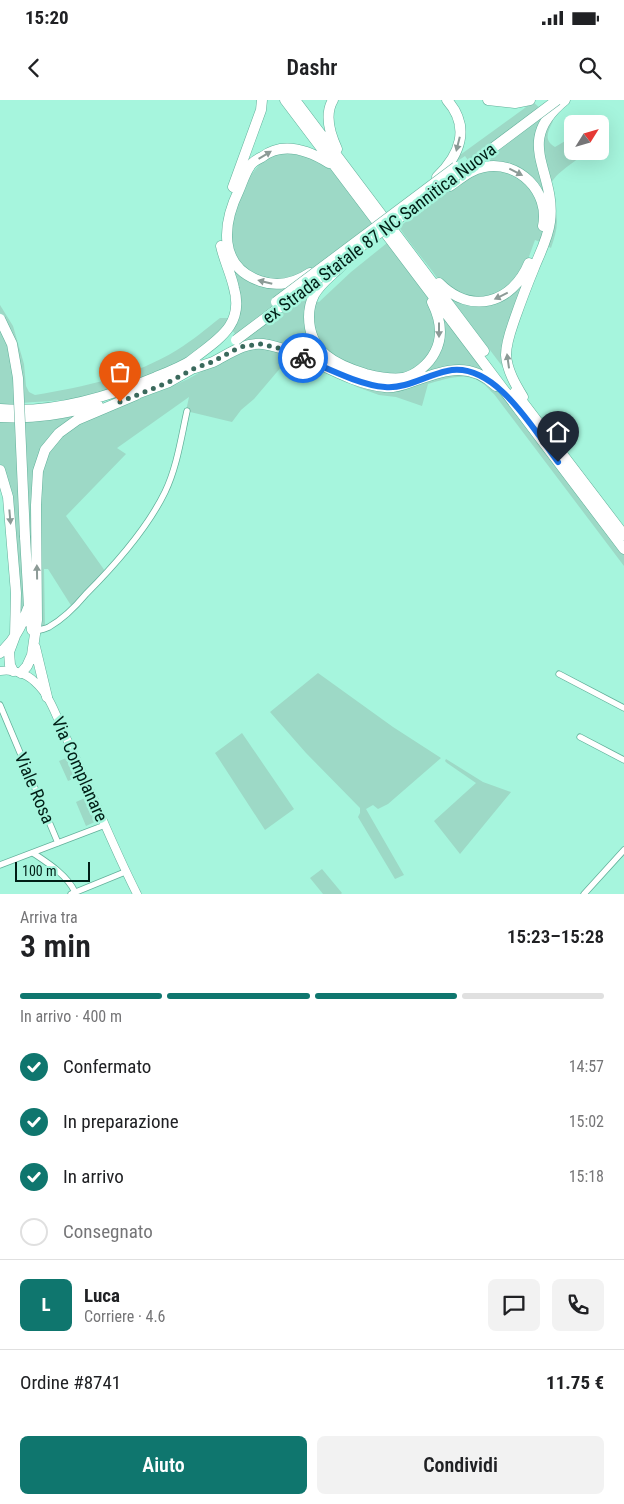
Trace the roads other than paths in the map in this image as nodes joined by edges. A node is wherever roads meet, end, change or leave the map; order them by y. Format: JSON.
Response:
{"nodes":[{"id":1,"x":262,"y":100,"type":"edge"},
{"id":2,"x":285,"y":100,"type":"edge"},
{"id":3,"x":295,"y":100,"type":"edge"},
{"id":4,"x":333,"y":100,"type":"edge"},
{"id":5,"x":447,"y":100,"type":"edge"},
{"id":6,"x":488,"y":100,"type":"edge"},
{"id":7,"x":530,"y":100,"type":"edge"},
{"id":8,"x":545,"y":100,"type":"edge"},
{"id":9,"x":557,"y":100,"type":"edge"},
{"id":10,"x":565,"y":100,"type":"edge"},
{"id":11,"x":334,"y":166,"type":"junction"},
{"id":12,"x":354,"y":178,"type":"junction"},
{"id":13,"x":235,"y":192,"type":"junction"},
{"id":14,"x":425,"y":195,"type":"junction"},
{"id":15,"x":540,"y":244,"type":"junction"},
{"id":16,"x":350,"y":256,"type":"junction"},
{"id":17,"x":414,"y":258,"type":"junction"},
{"id":18,"x":327,"y":264,"type":"junction"},
{"id":19,"x":414,"y":270,"type":"junction"},
{"id":20,"x":0,"y":319,"type":"edge"},
{"id":21,"x":234,"y":338,"type":"junction"},
{"id":22,"x":192,"y":365,"type":"junction"},
{"id":23,"x":358,"y":376,"type":"junction"},
{"id":24,"x":136,"y":395,"type":"junction"},
{"id":25,"x":515,"y":404,"type":"junction"},
{"id":26,"x":0,"y":409,"type":"edge"},
{"id":27,"x":187,"y":411,"type":"dead end"},
{"id":28,"x":0,"y":417,"type":"edge"},
{"id":29,"x":547,"y":434,"type":"junction"},
{"id":30,"x":0,"y":470,"type":"edge"},
{"id":31,"x":624,"y":535,"type":"edge"},
{"id":32,"x":624,"y":548,"type":"edge"},
{"id":33,"x":29,"y":608,"type":"junction"},
{"id":34,"x":15,"y":636,"type":"junction"},
{"id":35,"x":35,"y":636,"type":"junction"},
{"id":36,"x":0,"y":653,"type":"edge"},
{"id":37,"x":0,"y":670,"type":"edge"},
{"id":38,"x":17,"y":672,"type":"junction"},
{"id":39,"x":560,"y":674,"type":"dead end"},
{"id":40,"x":47,"y":697,"type":"junction"},
{"id":41,"x":0,"y":705,"type":"edge"},
{"id":42,"x":624,"y":708,"type":"edge"},
{"id":43,"x":580,"y":736,"type":"dead end"},
{"id":44,"x":624,"y":760,"type":"edge"},
{"id":45,"x":105,"y":825,"type":"junction"},
{"id":46,"x":58,"y":843,"type":"junction"},
{"id":47,"x":624,"y":850,"type":"edge"},
{"id":48,"x":33,"y":853,"type":"junction"},
{"id":49,"x":1,"y":864,"type":"edge"},
{"id":50,"x":125,"y":872,"type":"junction"},
{"id":51,"x":73,"y":893,"type":"edge"},
{"id":52,"x":137,"y":894,"type":"edge"},
{"id":53,"x":584,"y":894,"type":"edge"}],
"edges":[{"from":1,"to":13,"type":"highway"},
{"from":2,"to":11,"type":"highway"},
{"from":3,"to":12,"type":"highway"},
{"from":4,"to":12,"type":"highway"},
{"from":5,"to":14,"type":"highway","one_way":true,"bridge":true},
{"from":6,"to":7,"type":"highway"},
{"from":8,"to":14,"type":"highway","name":"ex Strada Statale 87 NC Sannitica Nuova","bridge":true},
{"from":9,"to":14,"type":"highway","name":"ex Strada Statale 87 NC Sannitica Nuova","bridge":true},
{"from":10,"to":15,"type":"highway"},
{"from":13,"to":11,"type":"highway","one_way":true},
{"from":11,"to":19,"type":"highway"},
{"from":12,"to":17,"type":"highway"},
{"from":18,"to":13,"type":"highway","one_way":true,"bridge":true},
{"from":13,"to":21,"type":"highway"},
{"from":14,"to":15,"type":"highway","one_way":true,"bridge":true},
{"from":14,"to":16,"type":"highway","name":"ex Strada Statale 87 NC Sannitica Nuova","bridge":true},
{"from":14,"to":18,"type":"highway","name":"ex Strada Statale 87 NC Sannitica Nuova","bridge":true},
{"from":15,"to":17,"type":"highway","one_way":true},
{"from":29,"to":15,"type":"highway","one_way":true},
{"from":16,"to":21,"type":"highway","name":"ex Strada Statale 87 NC Sannitica Nuova","bridge":true},
{"from":16,"to":23,"type":"highway","bridge":true},
{"from":17,"to":29,"type":"highway"},
{"from":18,"to":21,"type":"highway","name":"ex Strada Statale 87 NC Sannitica Nuova","bridge":true},
{"from":19,"to":23,"type":"highway","one_way":true},
{"from":19,"to":25,"type":"highway"},
{"from":20,"to":33,"type":"highway","bridge":true},
{"from":21,"to":22,"type":"highway","name":"ex Strada Statale 87 NC Sannitica Nuova"},
{"from":21,"to":23,"type":"highway"},
{"from":22,"to":24,"type":"highway","name":"ex Strada Statale 87 NC Sannitica Nuova"},
{"from":22,"to":26,"type":"highway","name":"ex Strada Statale 87 NC Sannitica Nuova"},
{"from":23,"to":25,"type":"highway"},
{"from":24,"to":28,"type":"highway","name":"ex Strada Statale 87 NC Sannitica Nuova"},
{"from":35,"to":24,"type":"highway","one_way":true},
{"from":25,"to":32,"type":"highway"},
{"from":27,"to":35,"type":"street"},
{"from":29,"to":31,"type":"highway"},
{"from":30,"to":34,"type":"highway","one_way":true},
{"from":33,"to":34,"type":"highway"},
{"from":33,"to":35,"type":"highway"},
{"from":34,"to":35,"type":"highway"},
{"from":34,"to":36,"type":"highway"},
{"from":34,"to":38,"type":"highway"},
{"from":35,"to":38,"type":"highway"},
{"from":35,"to":40,"type":"highway"},
{"from":37,"to":38,"type":"main road"},
{"from":38,"to":40,"type":"main road","name":"Via Complanare"},
{"from":39,"to":42,"type":"street"},
{"from":40,"to":45,"type":"main road","name":"Via Complanare"},
{"from":41,"to":46,"type":"street","name":"Viale Rosa"},
{"from":43,"to":44,"type":"street"},
{"from":45,"to":46,"type":"street"},
{"from":45,"to":50,"type":"main road","name":"Via Complanare"},
{"from":46,"to":48,"type":"street"},
{"from":47,"to":53,"type":"street"},
{"from":48,"to":49,"type":"street"},
{"from":48,"to":51,"type":"street"},
{"from":50,"to":51,"type":"street"},
{"from":50,"to":52,"type":"main road","name":"Via Complanare"}]}
